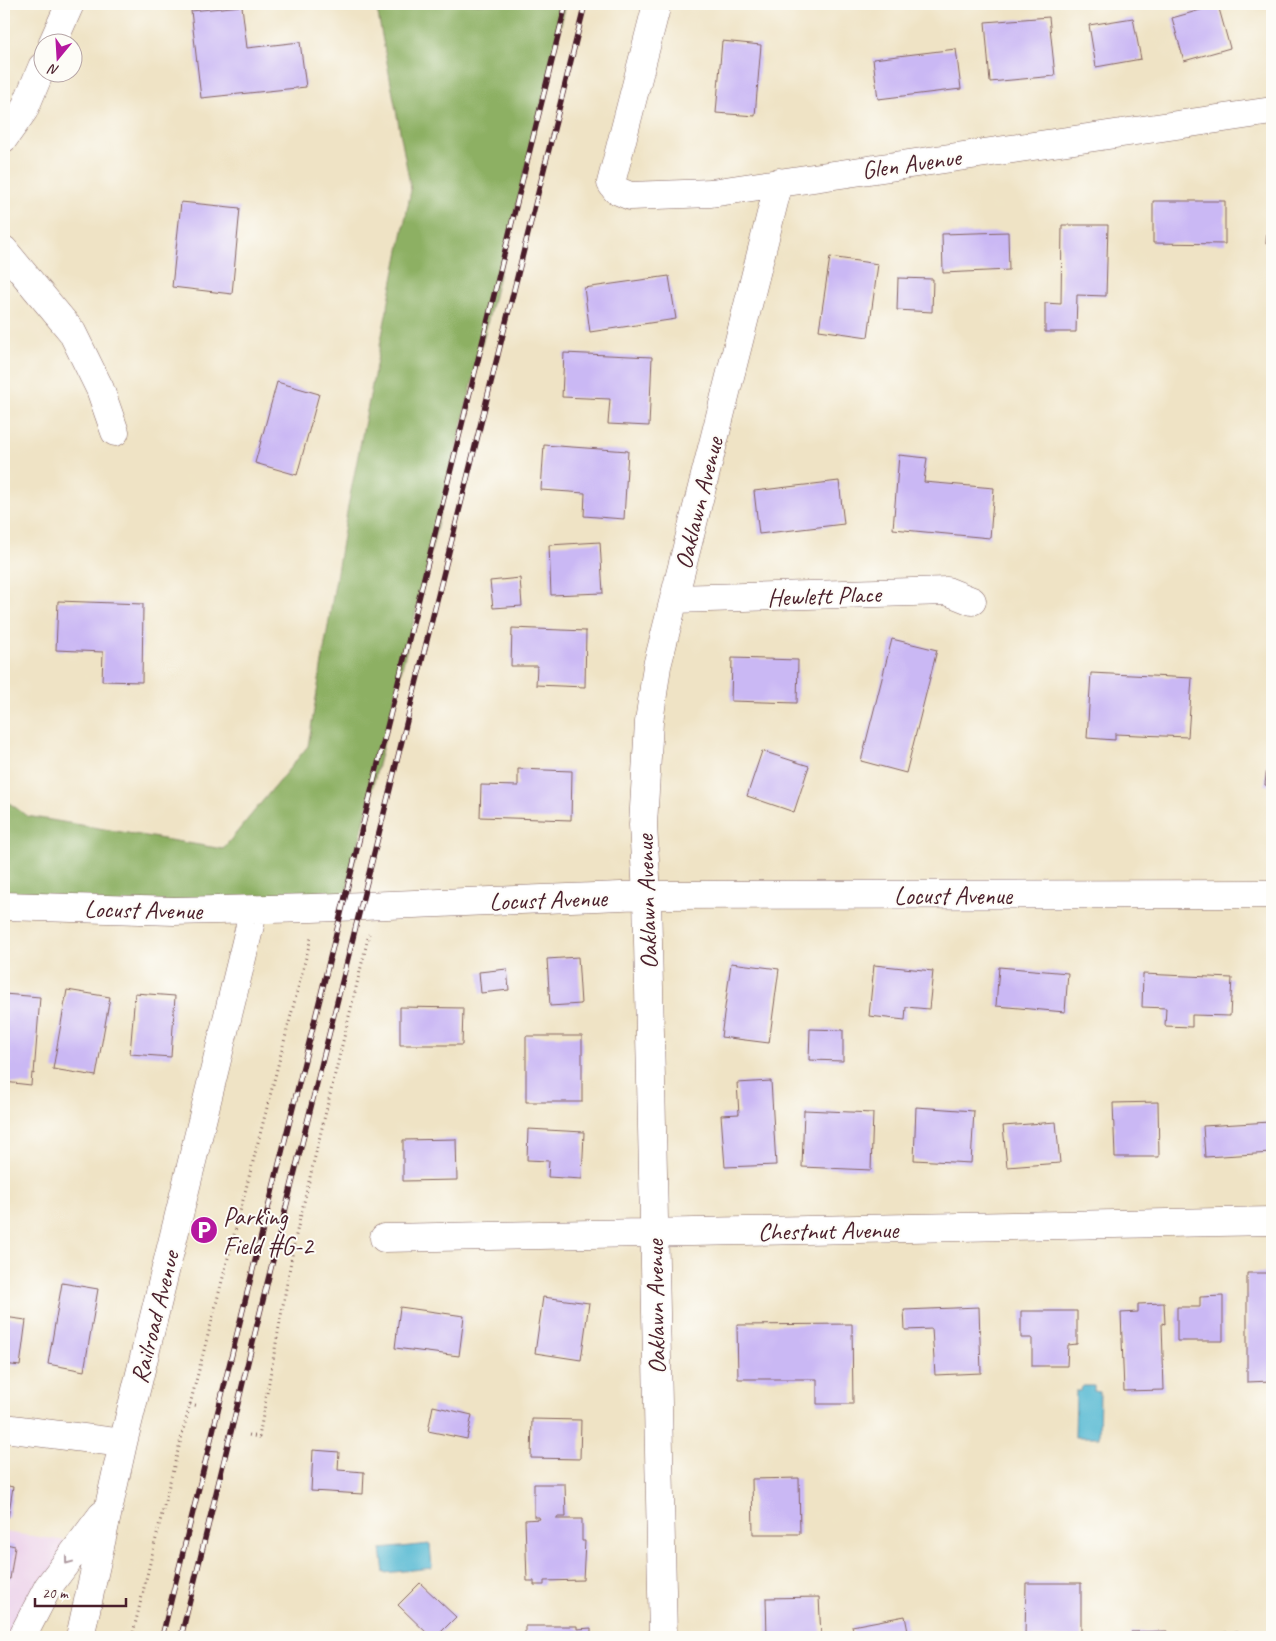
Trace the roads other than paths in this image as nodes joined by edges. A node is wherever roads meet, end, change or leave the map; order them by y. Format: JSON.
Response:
{"nodes":[{"id":1,"x":70,"y":4,"type":"edge"},
{"id":2,"x":657,"y":4,"type":"edge"},
{"id":3,"x":57,"y":32,"type":"edge"},
{"id":4,"x":36,"y":82,"type":"edge"},
{"id":5,"x":1272,"y":110,"type":"edge"},
{"id":6,"x":4,"y":138,"type":"edge"},
{"id":7,"x":779,"y":182,"type":"junction"},
{"id":8,"x":4,"y":250,"type":"edge"},
{"id":9,"x":115,"y":432,"type":"dead end"},
{"id":10,"x":674,"y":599,"type":"junction"},
{"id":11,"x":972,"y":601,"type":"dead end"},
{"id":12,"x":1272,"y":894,"type":"edge"},
{"id":13,"x":647,"y":895,"type":"junction"},
{"id":14,"x":4,"y":906,"type":"edge"},
{"id":15,"x":254,"y":910,"type":"junction"},
{"id":16,"x":1272,"y":1221,"type":"edge"},
{"id":17,"x":654,"y":1233,"type":"junction"},
{"id":18,"x":384,"y":1238,"type":"dead end"},
{"id":19,"x":4,"y":1428,"type":"edge"},
{"id":20,"x":122,"y":1443,"type":"junction"},
{"id":21,"x":108,"y":1508,"type":"junction"},
{"id":22,"x":22,"y":1637,"type":"edge"},
{"id":23,"x":80,"y":1637,"type":"edge"},
{"id":24,"x":663,"y":1637,"type":"edge"}],
"edges":[{"from":1,"to":3,"type":"street"},
{"from":2,"to":7,"type":"street","name":"Glen Avenue"},
{"from":4,"to":6,"type":"street"},
{"from":5,"to":7,"type":"street","name":"Glen Avenue"},
{"from":7,"to":10,"type":"street","name":"Oaklawn Avenue"},
{"from":8,"to":9,"type":"street"},
{"from":10,"to":11,"type":"street","name":"Hewlett Place"},
{"from":10,"to":13,"type":"street","name":"Oaklawn Avenue"},
{"from":12,"to":13,"type":"street","name":"Locust Avenue"},
{"from":13,"to":15,"type":"street","name":"Locust Avenue"},
{"from":13,"to":17,"type":"street","name":"Oaklawn Avenue"},
{"from":14,"to":15,"type":"street","name":"Locust Avenue"},
{"from":15,"to":20,"type":"street","name":"Railroad Avenue"},
{"from":16,"to":17,"type":"street","name":"Chestnut Avenue"},
{"from":17,"to":18,"type":"street","name":"Chestnut Avenue"},
{"from":17,"to":24,"type":"street","name":"Oaklawn Avenue"},
{"from":19,"to":20,"type":"street"},
{"from":20,"to":21,"type":"street","name":"Railroad Avenue"},
{"from":21,"to":22,"type":"street","one_way":true},
{"from":21,"to":23,"type":"street","name":"Railroad Avenue"}]}
